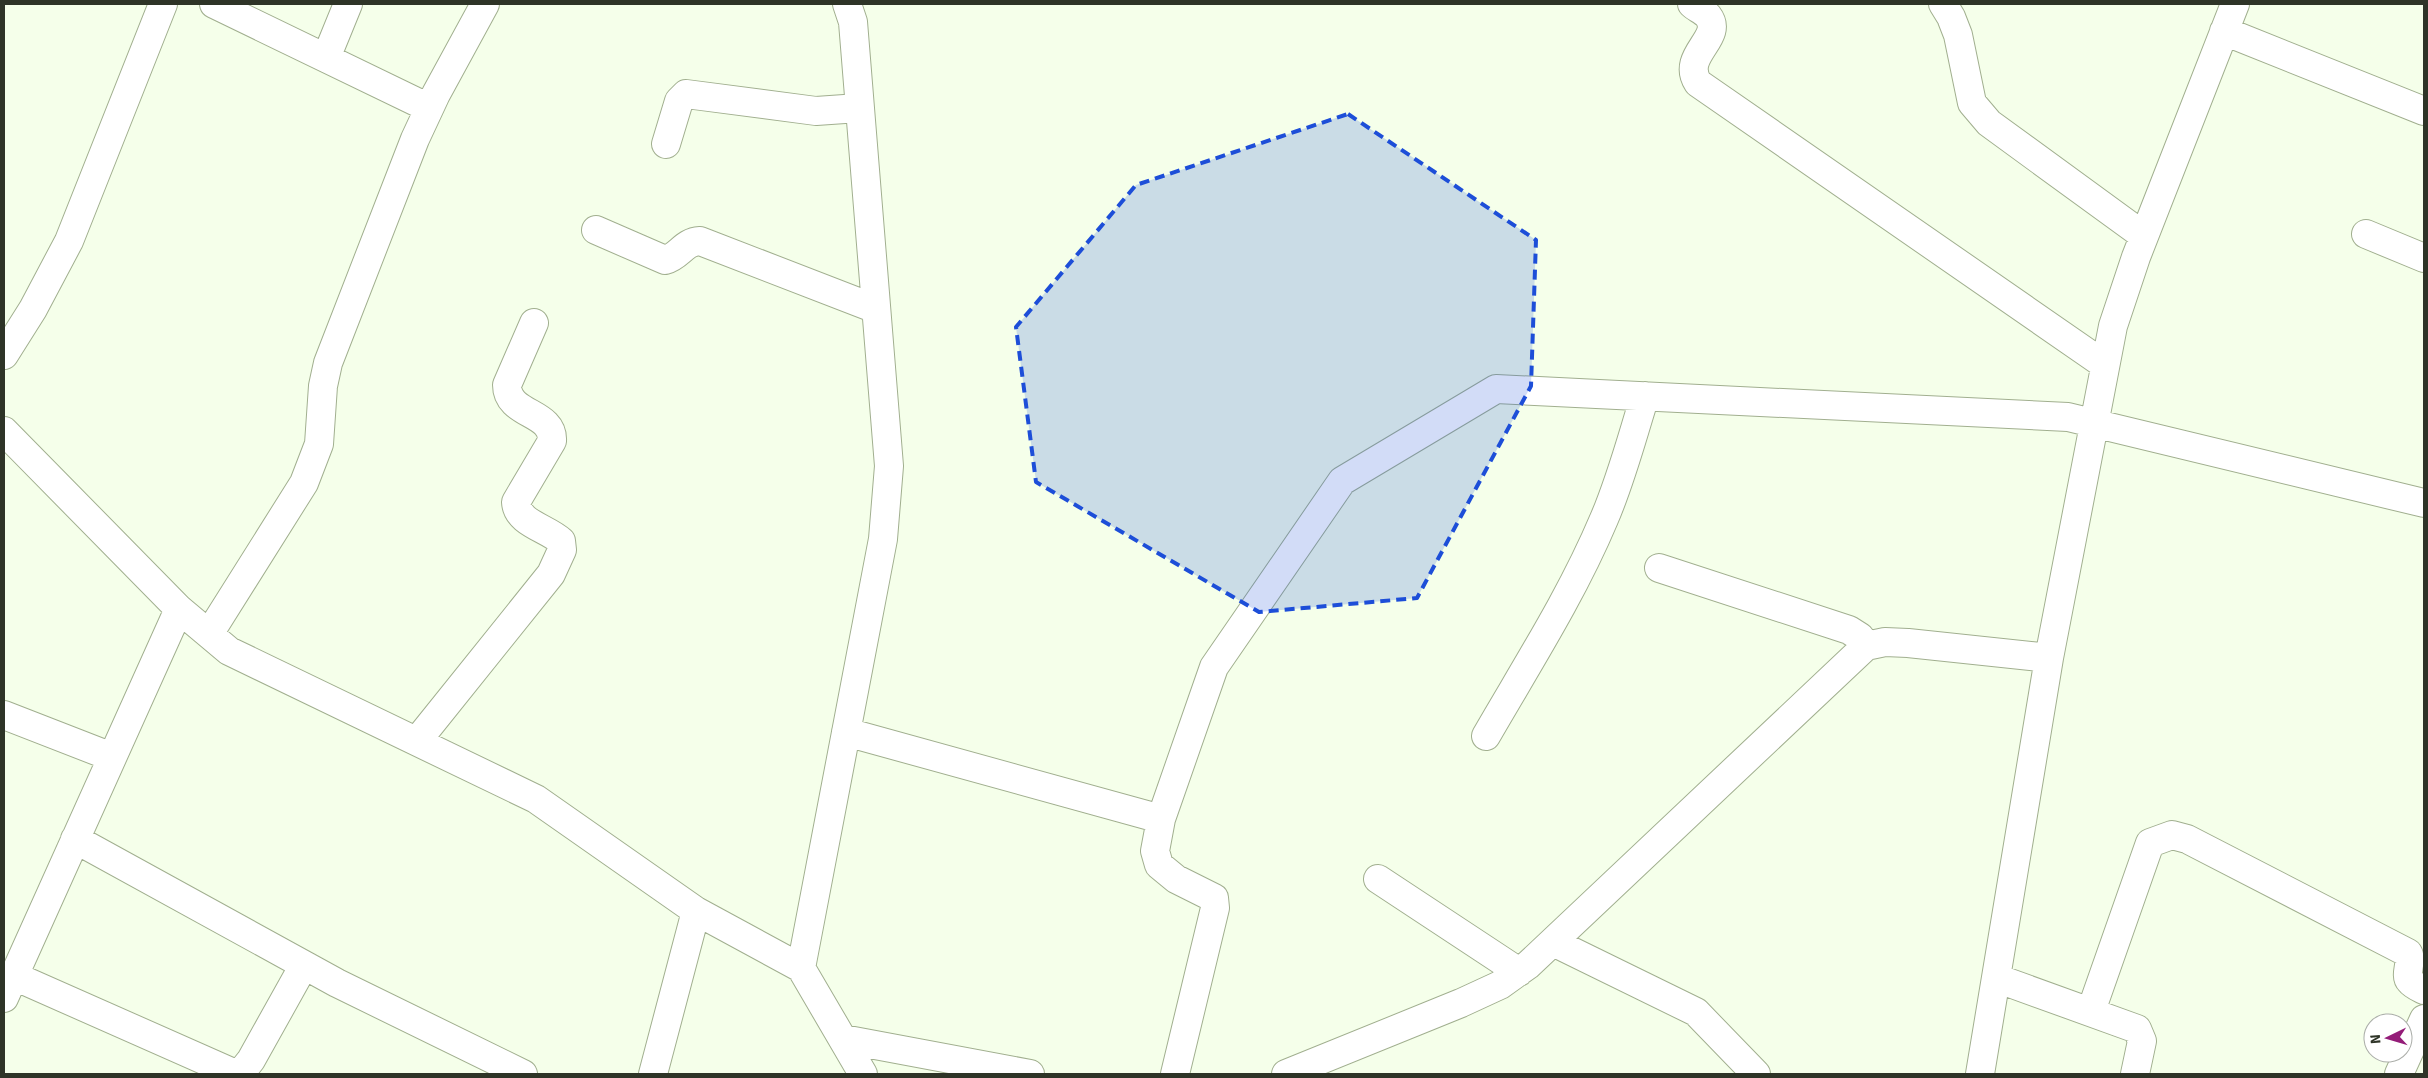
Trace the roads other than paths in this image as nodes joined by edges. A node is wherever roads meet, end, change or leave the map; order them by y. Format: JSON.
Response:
{"nodes":[{"id":1,"x":163,"y":4,"type":"edge"},
{"id":2,"x":214,"y":4,"type":"edge"},
{"id":3,"x":348,"y":4,"type":"edge"},
{"id":4,"x":485,"y":4,"type":"edge"},
{"id":5,"x":847,"y":4,"type":"edge"},
{"id":6,"x":1692,"y":4,"type":"edge"},
{"id":7,"x":1943,"y":4,"type":"edge"},
{"id":8,"x":2235,"y":4,"type":"edge"},
{"id":9,"x":2224,"y":30,"type":"junction"},
{"id":10,"x":326,"y":58,"type":"junction"},
{"id":11,"x":430,"y":108,"type":"junction"},
{"id":12,"x":859,"y":108,"type":"junction"},
{"id":13,"x":2424,"y":112,"type":"edge"},
{"id":14,"x":666,"y":144,"type":"dead end"},
{"id":15,"x":596,"y":230,"type":"dead end"},
{"id":16,"x":2366,"y":234,"type":"dead end"},
{"id":17,"x":2144,"y":236,"type":"junction"},
{"id":18,"x":2424,"y":258,"type":"edge"},
{"id":19,"x":876,"y":309,"type":"junction"},
{"id":20,"x":534,"y":323,"type":"dead end"},
{"id":21,"x":4,"y":355,"type":"edge"},
{"id":22,"x":2105,"y":365,"type":"junction"},
{"id":23,"x":1645,"y":396,"type":"junction"},
{"id":24,"x":2093,"y":424,"type":"junction"},
{"id":25,"x":4,"y":431,"type":"edge"},
{"id":26,"x":2424,"y":503,"type":"edge"},
{"id":27,"x":1659,"y":568,"type":"dead end"},
{"id":28,"x":179,"y":609,"type":"junction"},
{"id":29,"x":209,"y":634,"type":"junction"},
{"id":30,"x":1866,"y":646,"type":"junction"},
{"id":31,"x":2049,"y":658,"type":"junction"},
{"id":32,"x":4,"y":715,"type":"edge"},
{"id":33,"x":846,"y":732,"type":"junction"},
{"id":34,"x":1486,"y":736,"type":"dead end"},
{"id":35,"x":417,"y":741,"type":"junction"},
{"id":36,"x":112,"y":757,"type":"junction"},
{"id":37,"x":1161,"y":819,"type":"junction"},
{"id":38,"x":75,"y":840,"type":"junction"},
{"id":39,"x":1378,"y":879,"type":"dead end"},
{"id":40,"x":696,"y":911,"type":"junction"},
{"id":41,"x":1553,"y":942,"type":"junction"},
{"id":42,"x":304,"y":965,"type":"junction"},
{"id":43,"x":801,"y":968,"type":"junction"},
{"id":44,"x":1519,"y":972,"type":"junction"},
{"id":45,"x":1996,"y":978,"type":"junction"},
{"id":46,"x":9,"y":987,"type":"edge"},
{"id":47,"x":2424,"y":990,"type":"edge"},
{"id":48,"x":2091,"y":1011,"type":"junction"},
{"id":49,"x":2424,"y":1019,"type":"edge"},
{"id":50,"x":843,"y":1039,"type":"junction"},
{"id":51,"x":523,"y":1074,"type":"edge"},
{"id":52,"x":653,"y":1074,"type":"edge"},
{"id":53,"x":863,"y":1074,"type":"edge"},
{"id":54,"x":1030,"y":1074,"type":"edge"},
{"id":55,"x":1175,"y":1074,"type":"edge"},
{"id":56,"x":1286,"y":1074,"type":"edge"},
{"id":57,"x":1756,"y":1074,"type":"edge"},
{"id":58,"x":1980,"y":1074,"type":"edge"},
{"id":59,"x":2135,"y":1074,"type":"edge"},
{"id":60,"x":2399,"y":1074,"type":"edge"}],
"edges":[{"from":1,"to":21,"type":"street"},
{"from":2,"to":10,"type":"street"},
{"from":3,"to":10,"type":"street"},
{"from":4,"to":11,"type":"street"},
{"from":5,"to":12,"type":"street"},
{"from":6,"to":22,"type":"street"},
{"from":7,"to":17,"type":"street"},
{"from":8,"to":9,"type":"street"},
{"from":9,"to":13,"type":"street"},
{"from":9,"to":17,"type":"street"},
{"from":10,"to":11,"type":"street"},
{"from":11,"to":29,"type":"street"},
{"from":12,"to":14,"type":"street"},
{"from":12,"to":19,"type":"street"},
{"from":15,"to":19,"type":"street"},
{"from":16,"to":18,"type":"street"},
{"from":17,"to":22,"type":"street"},
{"from":19,"to":33,"type":"street"},
{"from":20,"to":35,"type":"street"},
{"from":22,"to":24,"type":"street"},
{"from":23,"to":24,"type":"street"},
{"from":23,"to":34,"type":"street"},
{"from":23,"to":37,"type":"street"},
{"from":24,"to":26,"type":"street"},
{"from":24,"to":31,"type":"street"},
{"from":25,"to":28,"type":"street"},
{"from":27,"to":30,"type":"street"},
{"from":28,"to":29,"type":"street"},
{"from":28,"to":36,"type":"street"},
{"from":29,"to":35,"type":"street"},
{"from":30,"to":31,"type":"street"},
{"from":30,"to":41,"type":"street"},
{"from":31,"to":45,"type":"street"},
{"from":32,"to":36,"type":"street"},
{"from":33,"to":37,"type":"street"},
{"from":33,"to":43,"type":"street"},
{"from":35,"to":40,"type":"street"},
{"from":36,"to":38,"type":"street"},
{"from":37,"to":55,"type":"street"},
{"from":38,"to":42,"type":"street"},
{"from":38,"to":46,"type":"street"},
{"from":39,"to":44,"type":"street"},
{"from":40,"to":43,"type":"street"},
{"from":40,"to":52,"type":"street"},
{"from":41,"to":44,"type":"street"},
{"from":41,"to":57,"type":"street"},
{"from":42,"to":46,"type":"street"},
{"from":42,"to":51,"type":"street"},
{"from":43,"to":50,"type":"street"},
{"from":44,"to":56,"type":"street"},
{"from":45,"to":48,"type":"street"},
{"from":45,"to":58,"type":"street"},
{"from":47,"to":48,"type":"street"},
{"from":48,"to":59,"type":"street"},
{"from":49,"to":60,"type":"street"},
{"from":50,"to":53,"type":"street"},
{"from":50,"to":54,"type":"street"}]}
